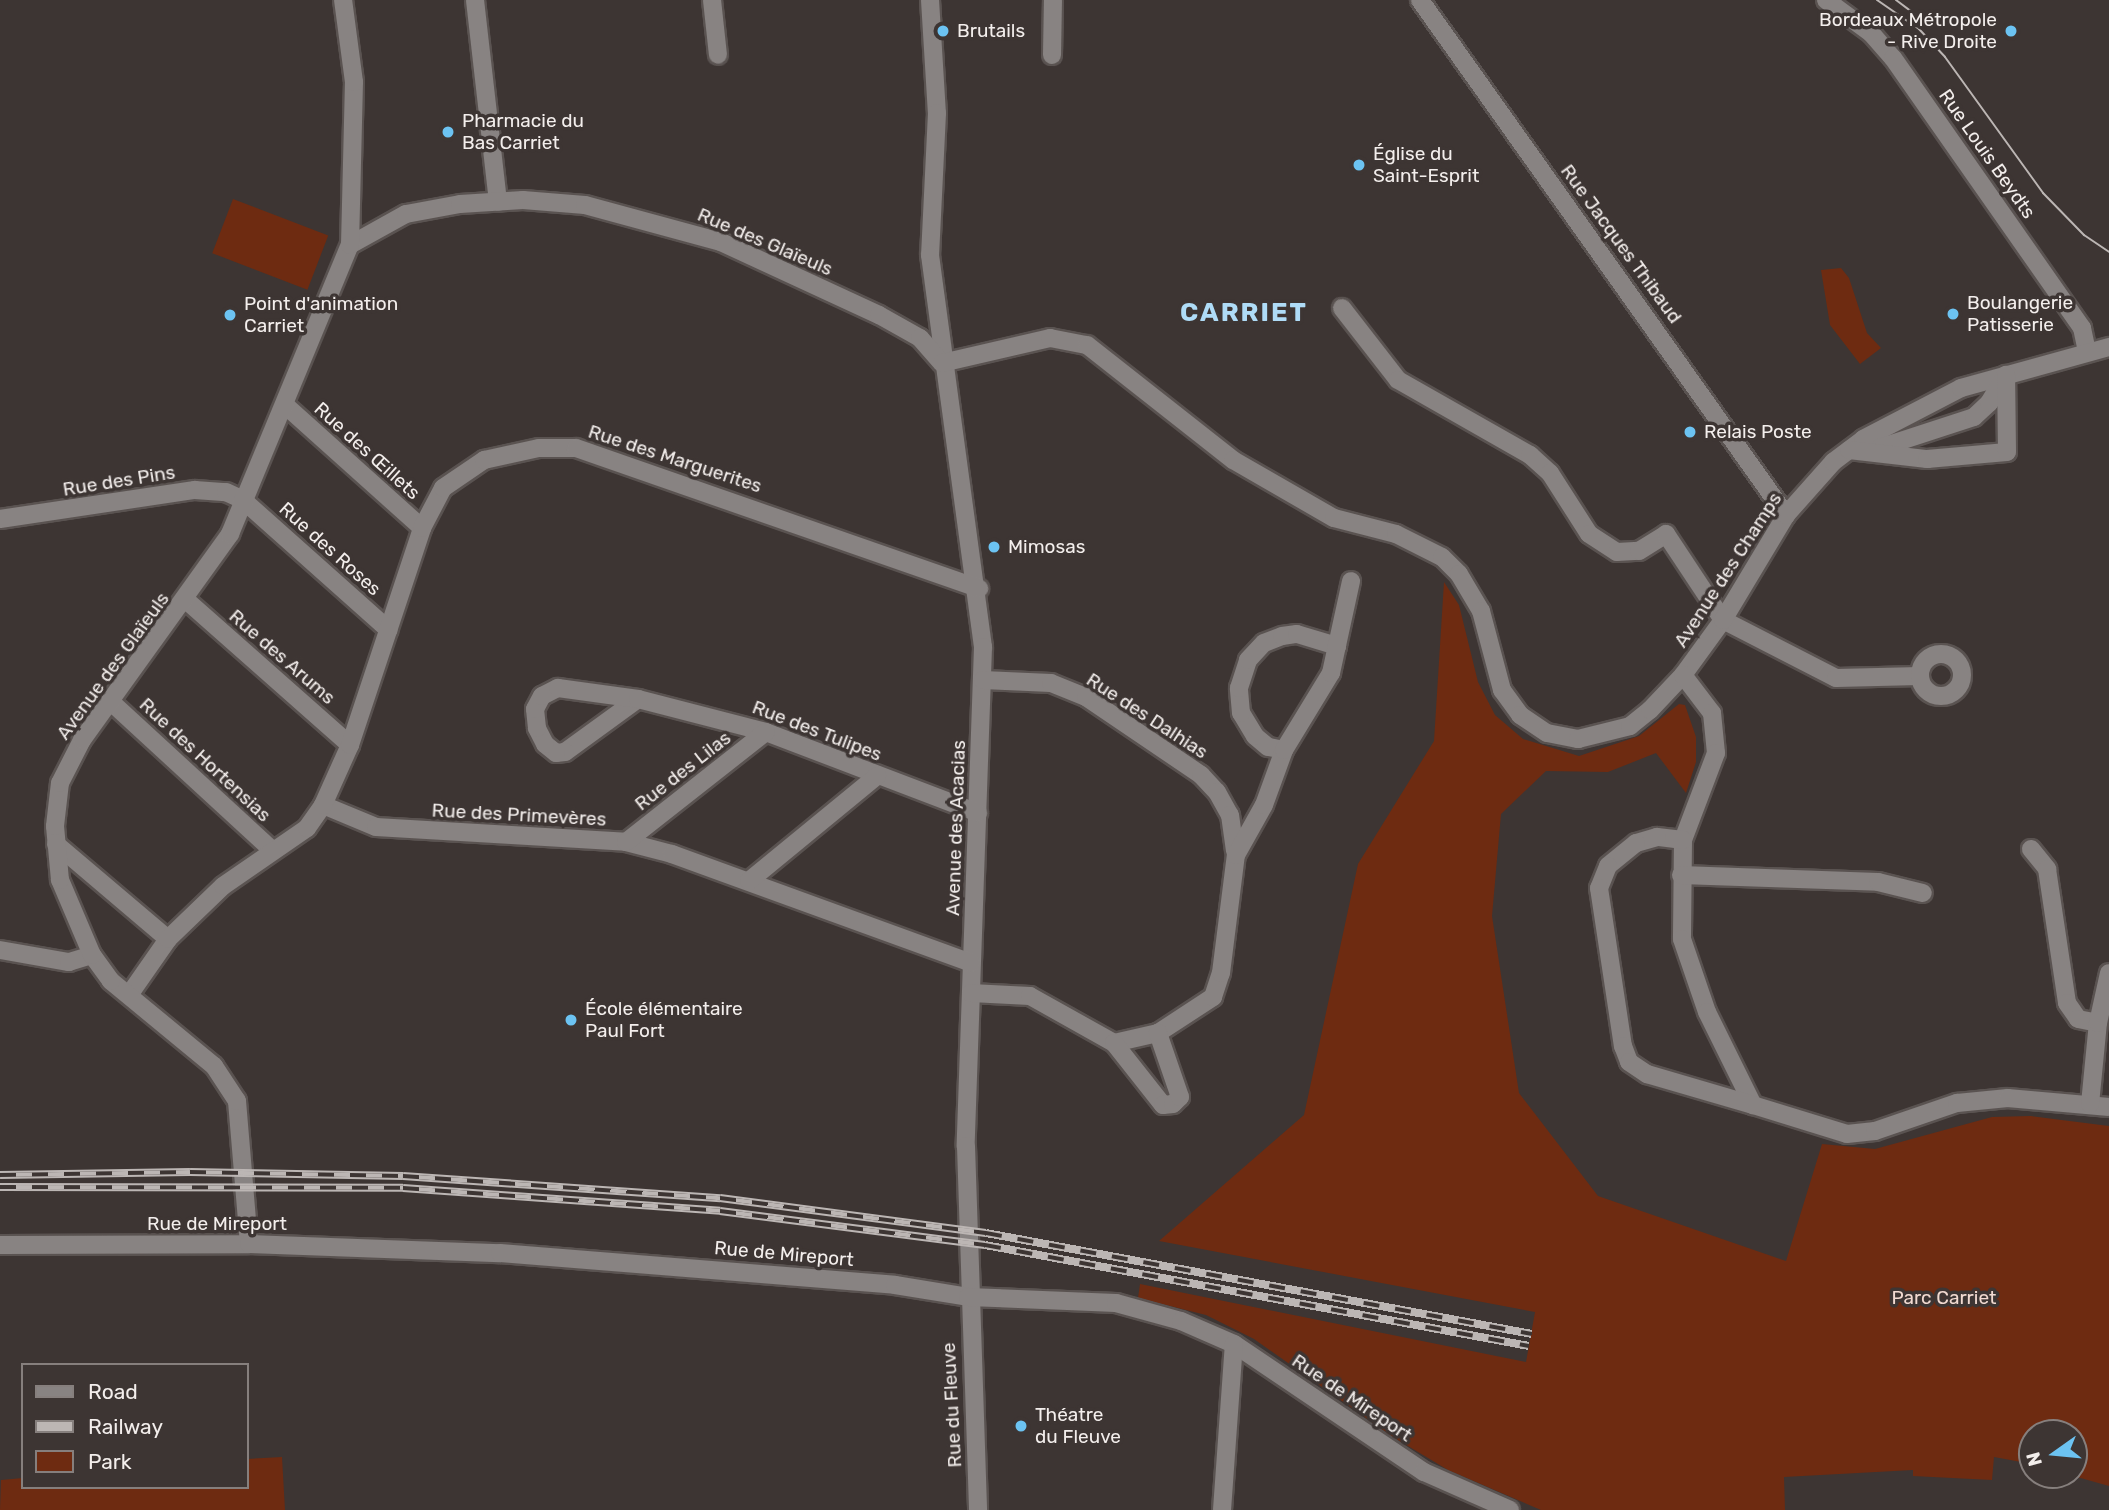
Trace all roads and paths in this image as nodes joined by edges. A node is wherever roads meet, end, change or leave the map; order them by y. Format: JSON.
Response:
{"nodes":[{"id":1,"x":343,"y":0,"type":"edge"},
{"id":2,"x":475,"y":0,"type":"edge"},
{"id":3,"x":712,"y":0,"type":"edge"},
{"id":4,"x":930,"y":0,"type":"edge"},
{"id":5,"x":1053,"y":0,"type":"edge"},
{"id":6,"x":1420,"y":0,"type":"edge"},
{"id":7,"x":1838,"y":3,"type":"edge"},
{"id":8,"x":718,"y":55,"type":"dead end"},
{"id":9,"x":1052,"y":55,"type":"dead end"},
{"id":10,"x":498,"y":202,"type":"junction"},
{"id":11,"x":350,"y":244,"type":"junction"},
{"id":12,"x":1342,"y":308,"type":"dead end"},
{"id":13,"x":2109,"y":347,"type":"edge"},
{"id":14,"x":2087,"y":351,"type":"junction"},
{"id":15,"x":942,"y":363,"type":"junction"},
{"id":16,"x":2006,"y":375,"type":"junction"},
{"id":17,"x":285,"y":405,"type":"junction"},
{"id":18,"x":1849,"y":450,"type":"junction"},
{"id":19,"x":243,"y":500,"type":"junction"},
{"id":20,"x":1786,"y":514,"type":"junction"},
{"id":21,"x":0,"y":519,"type":"edge"},
{"id":22,"x":422,"y":528,"type":"junction"},
{"id":23,"x":1352,"y":581,"type":"dead end"},
{"id":24,"x":978,"y":588,"type":"junction"},
{"id":25,"x":186,"y":600,"type":"junction"},
{"id":26,"x":1723,"y":620,"type":"junction"},
{"id":27,"x":389,"y":630,"type":"junction"},
{"id":28,"x":1337,"y":646,"type":"junction"},
{"id":29,"x":1683,"y":675,"type":"junction"},
{"id":30,"x":1920,"y":676,"type":"dead end"},
{"id":31,"x":983,"y":680,"type":"junction"},
{"id":32,"x":638,"y":699,"type":"junction"},
{"id":33,"x":110,"y":701,"type":"junction"},
{"id":34,"x":766,"y":732,"type":"junction"},
{"id":35,"x":350,"y":745,"type":"junction"},
{"id":36,"x":1283,"y":750,"type":"junction"},
{"id":37,"x":877,"y":776,"type":"junction"},
{"id":38,"x":323,"y":805,"type":"junction"},
{"id":39,"x":978,"y":813,"type":"junction"},
{"id":40,"x":1683,"y":840,"type":"junction"},
{"id":41,"x":626,"y":842,"type":"junction"},
{"id":42,"x":57,"y":844,"type":"junction"},
{"id":43,"x":271,"y":849,"type":"junction"},
{"id":44,"x":2031,"y":849,"type":"dead end"},
{"id":45,"x":1236,"y":855,"type":"junction"},
{"id":46,"x":1681,"y":875,"type":"junction"},
{"id":47,"x":749,"y":881,"type":"junction"},
{"id":48,"x":1923,"y":893,"type":"dead end"},
{"id":49,"x":168,"y":939,"type":"junction"},
{"id":50,"x":0,"y":950,"type":"edge"},
{"id":51,"x":92,"y":955,"type":"junction"},
{"id":52,"x":971,"y":963,"type":"junction"},
{"id":53,"x":2109,"y":973,"type":"edge"},
{"id":54,"x":971,"y":993,"type":"junction"},
{"id":55,"x":129,"y":995,"type":"junction"},
{"id":56,"x":2098,"y":1023,"type":"junction"},
{"id":57,"x":1157,"y":1033,"type":"junction"},
{"id":58,"x":1114,"y":1043,"type":"junction"},
{"id":59,"x":2090,"y":1104,"type":"junction"},
{"id":60,"x":1753,"y":1105,"type":"junction"},
{"id":61,"x":2109,"y":1107,"type":"edge"},
{"id":62,"x":249,"y":1244,"type":"junction"},
{"id":63,"x":0,"y":1245,"type":"edge"},
{"id":64,"x":968,"y":1297,"type":"junction"},
{"id":65,"x":1234,"y":1344,"type":"junction"},
{"id":66,"x":978,"y":1510,"type":"edge"},
{"id":67,"x":1222,"y":1510,"type":"edge"},
{"id":68,"x":1510,"y":1510,"type":"edge"}],
"edges":[{"from":1,"to":11,"type":"street"},
{"from":2,"to":10,"type":"street"},
{"from":3,"to":8,"type":"street"},
{"from":4,"to":15,"type":"street","name":"Avenue des Acacias"},
{"from":5,"to":9,"type":"street"},
{"from":6,"to":20,"type":"street","name":"Rue Jacques Thibaud"},
{"from":7,"to":14,"type":"street","name":"Rue Louis Beydts"},
{"from":10,"to":11,"type":"street","name":"Rue des Glaïeuls"},
{"from":10,"to":15,"type":"street","name":"Rue des Glaïeuls"},
{"from":11,"to":17,"type":"street","name":"Avenue des Glaïeuls"},
{"from":12,"to":26,"type":"street"},
{"from":13,"to":14,"type":"street","name":"Avenue des Champs"},
{"from":14,"to":16,"type":"street","name":"Avenue des Champs"},
{"from":15,"to":24,"type":"street","name":"Avenue des Acacias"},
{"from":15,"to":29,"type":"street","name":"Avenue des Champs"},
{"from":16,"to":18,"type":"street","name":"Avenue des Champs"},
{"from":16,"to":18,"type":"street"},
{"from":16,"to":18,"type":"street"},
{"from":17,"to":19,"type":"street","name":"Avenue des Glaïeuls"},
{"from":17,"to":22,"type":"street","name":"Rue des Œillets"},
{"from":18,"to":20,"type":"street","name":"Avenue des Champs"},
{"from":19,"to":21,"type":"street","name":"Rue des Pins"},
{"from":19,"to":25,"type":"street","name":"Avenue des Glaïeuls"},
{"from":19,"to":27,"type":"street","name":"Rue des Roses"},
{"from":20,"to":26,"type":"street","name":"Avenue des Champs"},
{"from":22,"to":24,"type":"street","name":"Rue des Marguerites"},
{"from":22,"to":27,"type":"street","name":"Rue des Marguerites"},
{"from":23,"to":28,"type":"street"},
{"from":24,"to":31,"type":"street","name":"Avenue des Acacias"},
{"from":25,"to":33,"type":"street","name":"Avenue des Glaïeuls"},
{"from":25,"to":35,"type":"street","name":"Rue des Arums"},
{"from":26,"to":29,"type":"street","name":"Avenue des Champs"},
{"from":26,"to":30,"type":"street"},
{"from":27,"to":35,"type":"street","name":"Rue des Marguerites"},
{"from":28,"to":36,"type":"street"},
{"from":28,"to":36,"type":"street"},
{"from":29,"to":40,"type":"street"},
{"from":31,"to":39,"type":"street","name":"Avenue des Acacias"},
{"from":31,"to":45,"type":"street","name":"Rue des Dalhias"},
{"from":32,"to":32,"type":"street","name":"Rue des Tulipes"},
{"from":32,"to":34,"type":"street","name":"Rue des Tulipes"},
{"from":33,"to":42,"type":"street","name":"Avenue des Glaïeuls"},
{"from":33,"to":43,"type":"street","name":"Rue des Hortensias"},
{"from":34,"to":37,"type":"street","name":"Rue des Tulipes"},
{"from":34,"to":41,"type":"street","name":"Rue des Lilas"},
{"from":35,"to":38,"type":"street","name":"Rue des Marguerites"},
{"from":36,"to":45,"type":"street"},
{"from":37,"to":39,"type":"street","name":"Rue des Tulipes"},
{"from":37,"to":47,"type":"street"},
{"from":38,"to":41,"type":"street","name":"Rue des Primevères"},
{"from":38,"to":43,"type":"street"},
{"from":39,"to":52,"type":"street","name":"Avenue des Acacias"},
{"from":40,"to":46,"type":"street"},
{"from":40,"to":60,"type":"street"},
{"from":41,"to":47,"type":"street","name":"Rue des Primevères"},
{"from":42,"to":49,"type":"street"},
{"from":42,"to":51,"type":"street","name":"Avenue des Glaïeuls"},
{"from":43,"to":49,"type":"street"},
{"from":44,"to":56,"type":"street"},
{"from":45,"to":57,"type":"street"},
{"from":46,"to":48,"type":"street"},
{"from":46,"to":60,"type":"street"},
{"from":47,"to":52,"type":"street","name":"Rue des Primevères"},
{"from":49,"to":55,"type":"street"},
{"from":50,"to":51,"type":"street"},
{"from":51,"to":55,"type":"street","name":"Avenue des Glaïeuls"},
{"from":52,"to":54,"type":"street","name":"Avenue des Acacias"},
{"from":53,"to":56,"type":"street"},
{"from":54,"to":58,"type":"street"},
{"from":54,"to":64,"type":"street","name":"Avenue des Acacias"},
{"from":55,"to":62,"type":"street","name":"Avenue des Glaïeuls"},
{"from":56,"to":59,"type":"street"},
{"from":57,"to":58,"type":"street"},
{"from":57,"to":58,"type":"street"},
{"from":59,"to":60,"type":"street"},
{"from":59,"to":61,"type":"street"},
{"from":62,"to":63,"type":"street","name":"Rue de Mireport"},
{"from":62,"to":64,"type":"street","name":"Rue de Mireport"},
{"from":64,"to":65,"type":"street","name":"Rue de Mireport"},
{"from":64,"to":66,"type":"street","name":"Rue du Fleuve"},
{"from":65,"to":67,"type":"street"},
{"from":65,"to":68,"type":"street","name":"Rue de Mireport"}]}
